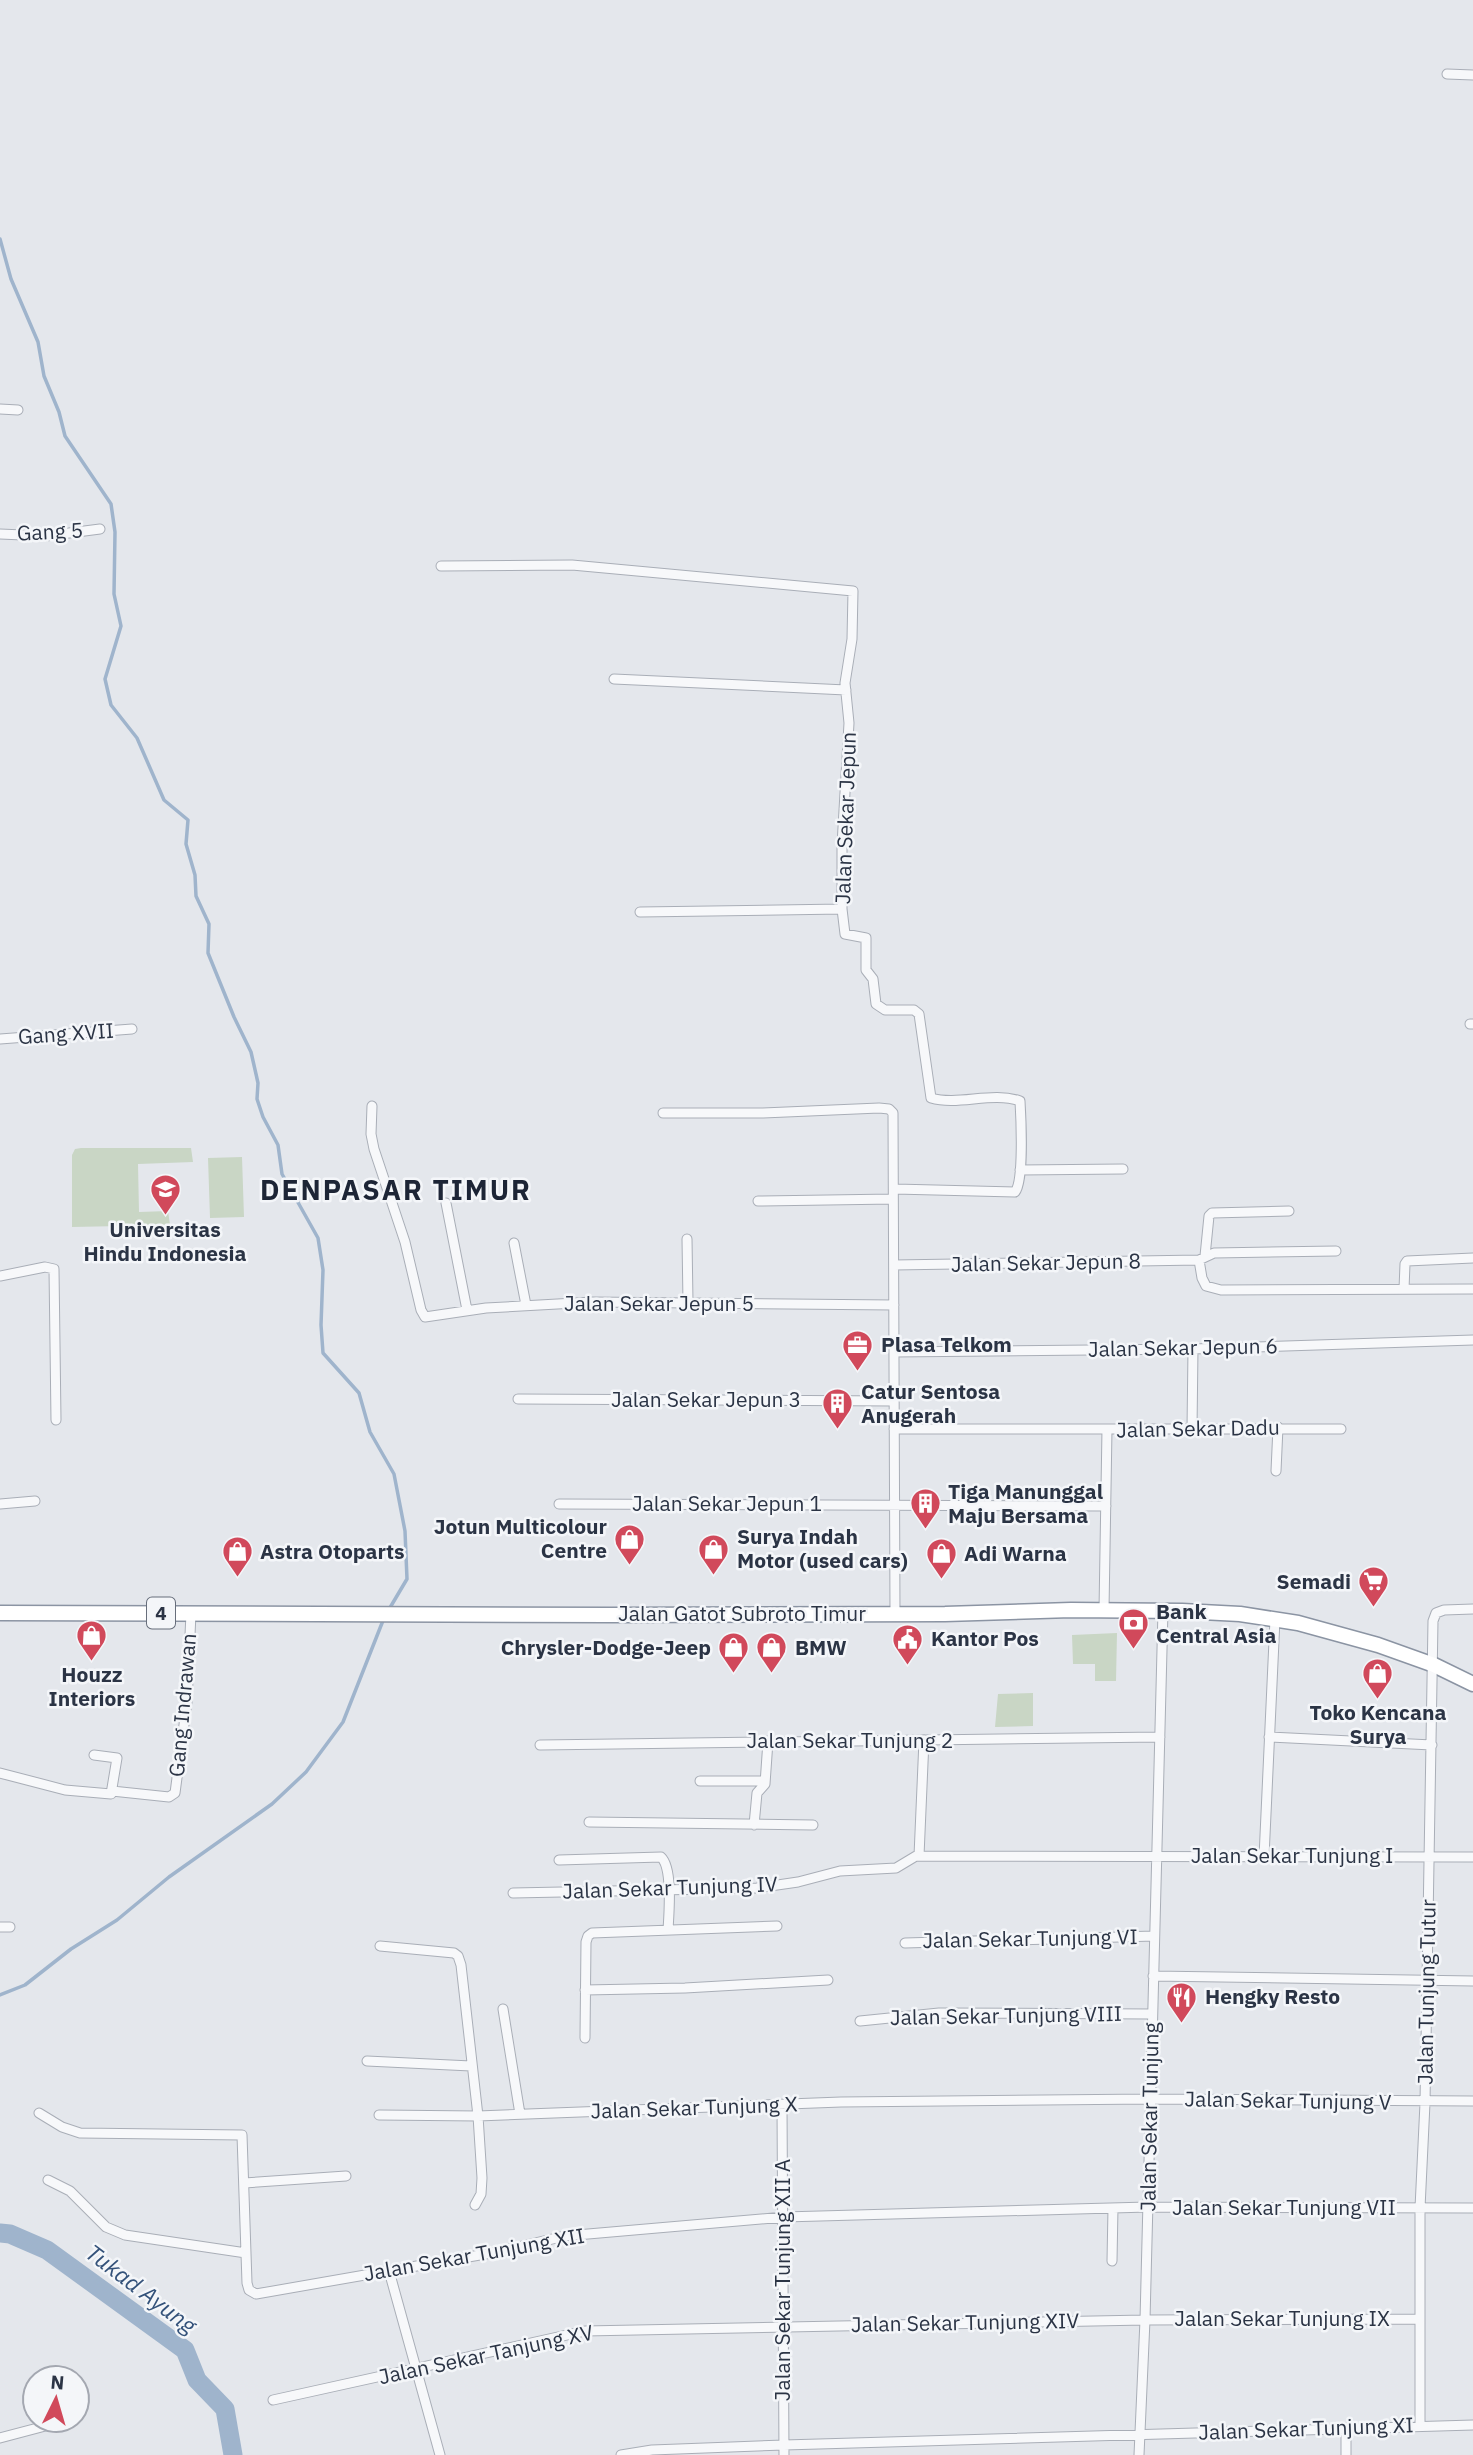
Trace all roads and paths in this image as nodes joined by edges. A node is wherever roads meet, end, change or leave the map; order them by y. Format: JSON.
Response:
{"nodes":[{"id":1,"x":1447,"y":74,"type":"dead end"},
{"id":2,"x":1473,"y":75,"type":"edge"},
{"id":3,"x":0,"y":409,"type":"edge"},
{"id":4,"x":18,"y":410,"type":"dead end"},
{"id":5,"x":100,"y":529,"type":"dead end"},
{"id":6,"x":0,"y":534,"type":"edge"},
{"id":7,"x":441,"y":566,"type":"dead end"},
{"id":8,"x":614,"y":679,"type":"dead end"},
{"id":9,"x":846,"y":691,"type":"junction"},
{"id":10,"x":842,"y":909,"type":"junction"},
{"id":11,"x":640,"y":912,"type":"dead end"},
{"id":12,"x":132,"y":1029,"type":"dead end"},
{"id":13,"x":0,"y":1039,"type":"edge"},
{"id":14,"x":372,"y":1106,"type":"dead end"},
{"id":15,"x":663,"y":1112,"type":"dead end"},
{"id":16,"x":1123,"y":1169,"type":"dead end"},
{"id":17,"x":1020,"y":1170,"type":"junction"},
{"id":18,"x":894,"y":1194,"type":"junction"},
{"id":19,"x":758,"y":1201,"type":"dead end"},
{"id":20,"x":446,"y":1203,"type":"dead end"},
{"id":21,"x":1289,"y":1211,"type":"dead end"},
{"id":22,"x":687,"y":1239,"type":"dead end"},
{"id":23,"x":514,"y":1243,"type":"dead end"},
{"id":24,"x":1336,"y":1251,"type":"dead end"},
{"id":25,"x":1202,"y":1258,"type":"junction"},
{"id":26,"x":1473,"y":1258,"type":"edge"},
{"id":27,"x":894,"y":1265,"type":"junction"},
{"id":28,"x":0,"y":1276,"type":"edge"},
{"id":29,"x":1404,"y":1289,"type":"junction"},
{"id":30,"x":1473,"y":1289,"type":"edge"},
{"id":31,"x":688,"y":1302,"type":"junction"},
{"id":32,"x":526,"y":1305,"type":"junction"},
{"id":33,"x":894,"y":1305,"type":"junction"},
{"id":34,"x":467,"y":1310,"type":"junction"},
{"id":35,"x":1473,"y":1340,"type":"edge"},
{"id":36,"x":1193,"y":1349,"type":"junction"},
{"id":37,"x":894,"y":1352,"type":"junction"},
{"id":38,"x":518,"y":1399,"type":"dead end"},
{"id":39,"x":894,"y":1401,"type":"junction"},
{"id":40,"x":56,"y":1420,"type":"dead end"},
{"id":41,"x":1278,"y":1427,"type":"junction"},
{"id":42,"x":894,"y":1429,"type":"junction"},
{"id":43,"x":1107,"y":1429,"type":"junction"},
{"id":44,"x":1192,"y":1429,"type":"junction"},
{"id":45,"x":1341,"y":1429,"type":"dead end"},
{"id":46,"x":1276,"y":1471,"type":"dead end"},
{"id":47,"x":35,"y":1502,"type":"dead end"},
{"id":48,"x":0,"y":1504,"type":"edge"},
{"id":49,"x":559,"y":1504,"type":"dead end"},
{"id":50,"x":894,"y":1504,"type":"junction"},
{"id":51,"x":1106,"y":1506,"type":"junction"},
{"id":52,"x":1104,"y":1609,"type":"junction"},
{"id":53,"x":1473,"y":1609,"type":"edge"},
{"id":54,"x":1163,"y":1610,"type":"junction"},
{"id":55,"x":0,"y":1613,"type":"edge"},
{"id":56,"x":191,"y":1613,"type":"junction"},
{"id":57,"x":895,"y":1614,"type":"junction"},
{"id":58,"x":1275,"y":1619,"type":"junction"},
{"id":59,"x":1434,"y":1665,"type":"junction"},
{"id":60,"x":1473,"y":1684,"type":"edge"},
{"id":61,"x":1160,"y":1737,"type":"junction"},
{"id":62,"x":1269,"y":1737,"type":"junction"},
{"id":63,"x":924,"y":1740,"type":"junction"},
{"id":64,"x":768,"y":1741,"type":"junction"},
{"id":65,"x":540,"y":1745,"type":"dead end"},
{"id":66,"x":1432,"y":1745,"type":"junction"},
{"id":67,"x":94,"y":1755,"type":"dead end"},
{"id":68,"x":0,"y":1773,"type":"edge"},
{"id":69,"x":700,"y":1781,"type":"dead end"},
{"id":70,"x":765,"y":1782,"type":"junction"},
{"id":71,"x":112,"y":1791,"type":"junction"},
{"id":72,"x":589,"y":1822,"type":"dead end"},
{"id":73,"x":754,"y":1825,"type":"junction"},
{"id":74,"x":813,"y":1825,"type":"dead end"},
{"id":75,"x":1157,"y":1855,"type":"junction"},
{"id":76,"x":919,"y":1856,"type":"junction"},
{"id":77,"x":1427,"y":1856,"type":"junction"},
{"id":78,"x":1264,"y":1857,"type":"junction"},
{"id":79,"x":1473,"y":1857,"type":"edge"},
{"id":80,"x":559,"y":1860,"type":"dead end"},
{"id":81,"x":669,"y":1891,"type":"junction"},
{"id":82,"x":513,"y":1893,"type":"dead end"},
{"id":83,"x":777,"y":1926,"type":"dead end"},
{"id":84,"x":668,"y":1930,"type":"junction"},
{"id":85,"x":1154,"y":1936,"type":"junction"},
{"id":86,"x":905,"y":1942,"type":"dead end"},
{"id":87,"x":380,"y":1947,"type":"dead end"},
{"id":88,"x":1153,"y":1976,"type":"junction"},
{"id":89,"x":828,"y":1980,"type":"dead end"},
{"id":90,"x":1428,"y":1981,"type":"junction"},
{"id":91,"x":1473,"y":1981,"type":"edge"},
{"id":92,"x":585,"y":1990,"type":"junction"},
{"id":93,"x":503,"y":2009,"type":"dead end"},
{"id":94,"x":1152,"y":2014,"type":"junction"},
{"id":95,"x":860,"y":2021,"type":"dead end"},
{"id":96,"x":585,"y":2038,"type":"dead end"},
{"id":97,"x":367,"y":2061,"type":"dead end"},
{"id":98,"x":471,"y":2066,"type":"junction"},
{"id":99,"x":1150,"y":2099,"type":"junction"},
{"id":100,"x":1473,"y":2101,"type":"edge"},
{"id":101,"x":1425,"y":2103,"type":"junction"},
{"id":102,"x":782,"y":2106,"type":"junction"},
{"id":103,"x":39,"y":2112,"type":"dead end"},
{"id":104,"x":379,"y":2115,"type":"dead end"},
{"id":105,"x":520,"y":2115,"type":"junction"},
{"id":106,"x":478,"y":2116,"type":"junction"},
{"id":107,"x":346,"y":2176,"type":"dead end"},
{"id":108,"x":48,"y":2180,"type":"dead end"},
{"id":109,"x":244,"y":2183,"type":"junction"},
{"id":110,"x":475,"y":2205,"type":"dead end"},
{"id":111,"x":1148,"y":2207,"type":"junction"},
{"id":112,"x":1113,"y":2208,"type":"junction"},
{"id":113,"x":1420,"y":2208,"type":"junction"},
{"id":114,"x":1473,"y":2208,"type":"edge"},
{"id":115,"x":783,"y":2217,"type":"junction"},
{"id":116,"x":246,"y":2253,"type":"junction"},
{"id":117,"x":1112,"y":2261,"type":"dead end"},
{"id":118,"x":389,"y":2271,"type":"junction"},
{"id":119,"x":1419,"y":2319,"type":"junction"},
{"id":120,"x":1145,"y":2320,"type":"junction"},
{"id":121,"x":784,"y":2325,"type":"junction"},
{"id":122,"x":416,"y":2369,"type":"junction"},
{"id":123,"x":274,"y":2400,"type":"dead end"},
{"id":124,"x":1473,"y":2424,"type":"edge"},
{"id":125,"x":1420,"y":2426,"type":"junction"},
{"id":126,"x":1346,"y":2428,"type":"junction"},
{"id":127,"x":21,"y":2432,"type":"edge"},
{"id":128,"x":1140,"y":2434,"type":"junction"},
{"id":129,"x":0,"y":2438,"type":"edge"},
{"id":130,"x":784,"y":2450,"type":"edge"},
{"id":131,"x":440,"y":2455,"type":"edge"},
{"id":132,"x":621,"y":2455,"type":"edge"},
{"id":133,"x":1139,"y":2455,"type":"edge"},
{"id":134,"x":1346,"y":2455,"type":"edge"}],
"edges":[{"from":1,"to":2,"type":"street"},
{"from":3,"to":4,"type":"street"},
{"from":5,"to":6,"type":"street","name":"Gang 5"},
{"from":7,"to":9,"type":"street","name":"Jalan Sekar Jepun"},
{"from":8,"to":9,"type":"street"},
{"from":9,"to":10,"type":"street","name":"Jalan Sekar Jepun"},
{"from":10,"to":11,"type":"street"},
{"from":10,"to":17,"type":"street","name":"Jalan Sekar Jepun"},
{"from":12,"to":13,"type":"street","name":"Gang XVII"},
{"from":14,"to":34,"type":"street","name":"Jalan Sekar Jepun 5"},
{"from":15,"to":18,"type":"street"},
{"from":16,"to":17,"type":"street"},
{"from":17,"to":18,"type":"street"},
{"from":18,"to":19,"type":"street"},
{"from":18,"to":27,"type":"street"},
{"from":20,"to":34,"type":"street"},
{"from":21,"to":25,"type":"street"},
{"from":22,"to":31,"type":"street"},
{"from":23,"to":32,"type":"street"},
{"from":24,"to":25,"type":"street","name":"Jalan Sekar Jepun 8"},
{"from":25,"to":27,"type":"street","name":"Jalan Sekar Jepun 8"},
{"from":25,"to":29,"type":"street"},
{"from":26,"to":29,"type":"street"},
{"from":27,"to":33,"type":"street"},
{"from":28,"to":40,"type":"street"},
{"from":29,"to":30,"type":"street"},
{"from":31,"to":32,"type":"street","name":"Jalan Sekar Jepun 5"},
{"from":31,"to":33,"type":"street","name":"Jalan Sekar Jepun 5"},
{"from":32,"to":34,"type":"street","name":"Jalan Sekar Jepun 5"},
{"from":33,"to":37,"type":"street"},
{"from":35,"to":36,"type":"street","name":"Jalan Sekar Jepun 6"},
{"from":36,"to":37,"type":"street","name":"Jalan Sekar Jepun 6"},
{"from":36,"to":44,"type":"street"},
{"from":37,"to":39,"type":"street"},
{"from":38,"to":39,"type":"street","name":"Jalan Sekar Jepun 3"},
{"from":39,"to":42,"type":"street"},
{"from":41,"to":44,"type":"street","name":"Jalan Sekar Dadu"},
{"from":41,"to":45,"type":"street","name":"Jalan Sekar Dadu"},
{"from":41,"to":46,"type":"street"},
{"from":42,"to":43,"type":"street"},
{"from":42,"to":50,"type":"street"},
{"from":43,"to":44,"type":"street","name":"Jalan Sekar Dadu"},
{"from":43,"to":51,"type":"street","name":"Jalan Sekar Dadu"},
{"from":47,"to":48,"type":"street"},
{"from":49,"to":50,"type":"street","name":"Jalan Sekar Jepun 1"},
{"from":50,"to":51,"type":"street","name":"Jalan Sekar Jepun 1"},
{"from":50,"to":57,"type":"street"},
{"from":51,"to":52,"type":"street","name":"Jalan Sekar Dadu"},
{"from":52,"to":54,"type":"highway","name":"Jalan Gatot Subroto Timur","number":"4"},
{"from":52,"to":57,"type":"highway","name":"Jalan Gatot Subroto Timur","number":"4"},
{"from":53,"to":59,"type":"street","name":"Jalan Tunjung Tutur"},
{"from":54,"to":58,"type":"highway","name":"Jalan Gatot Subroto Timur","number":"4"},
{"from":54,"to":61,"type":"street","name":"Jalan Sekar Tunjung"},
{"from":55,"to":56,"type":"highway","name":"Jalan Gatot Subroto Timur","number":"4"},
{"from":56,"to":57,"type":"highway","name":"Jalan Gatot Subroto Timur","number":"4"},
{"from":56,"to":71,"type":"street","name":"Gang Indrawan"},
{"from":58,"to":59,"type":"highway","name":"Jalan Gatot Subroto Timur","number":"4"},
{"from":58,"to":62,"type":"street"},
{"from":59,"to":60,"type":"highway","name":"Jalan Gatot Subroto Timur","number":"4"},
{"from":59,"to":66,"type":"street","name":"Jalan Tunjung Tutur"},
{"from":61,"to":63,"type":"street","name":"Jalan Sekar Tunjung 2"},
{"from":61,"to":75,"type":"street","name":"Jalan Sekar Tunjung"},
{"from":62,"to":66,"type":"street"},
{"from":62,"to":78,"type":"street"},
{"from":63,"to":64,"type":"street","name":"Jalan Sekar Tunjung 2"},
{"from":63,"to":76,"type":"street"},
{"from":64,"to":65,"type":"street","name":"Jalan Sekar Tunjung 2"},
{"from":64,"to":70,"type":"street"},
{"from":66,"to":77,"type":"street","name":"Jalan Tunjung Tutur"},
{"from":67,"to":71,"type":"street"},
{"from":68,"to":71,"type":"street"},
{"from":69,"to":70,"type":"street"},
{"from":70,"to":73,"type":"street"},
{"from":72,"to":73,"type":"street"},
{"from":73,"to":74,"type":"street"},
{"from":75,"to":76,"type":"street","name":"Jalan Sekar Tunjung IV"},
{"from":75,"to":78,"type":"street","name":"Jalan Sekar Tunjung I"},
{"from":75,"to":85,"type":"street","name":"Jalan Sekar Tunjung"},
{"from":76,"to":81,"type":"street","name":"Jalan Sekar Tunjung IV"},
{"from":77,"to":78,"type":"street","name":"Jalan Sekar Tunjung I"},
{"from":77,"to":79,"type":"street","name":"Jalan Sekar Tunjung I"},
{"from":77,"to":90,"type":"street","name":"Jalan Tunjung Tutur"},
{"from":80,"to":81,"type":"street"},
{"from":81,"to":82,"type":"street","name":"Jalan Sekar Tunjung IV"},
{"from":81,"to":84,"type":"street"},
{"from":83,"to":84,"type":"street"},
{"from":84,"to":92,"type":"street"},
{"from":85,"to":86,"type":"street","name":"Jalan Sekar Tunjung VI"},
{"from":85,"to":88,"type":"street","name":"Jalan Sekar Tunjung"},
{"from":87,"to":98,"type":"street"},
{"from":88,"to":90,"type":"street"},
{"from":88,"to":94,"type":"street","name":"Jalan Sekar Tunjung"},
{"from":89,"to":92,"type":"street"},
{"from":90,"to":91,"type":"street"},
{"from":90,"to":101,"type":"street","name":"Jalan Tunjung Tutur"},
{"from":92,"to":96,"type":"street"},
{"from":93,"to":105,"type":"street"},
{"from":94,"to":95,"type":"street","name":"Jalan Sekar Tunjung VIII"},
{"from":94,"to":99,"type":"street","name":"Jalan Sekar Tunjung"},
{"from":97,"to":98,"type":"street"},
{"from":98,"to":106,"type":"street"},
{"from":99,"to":101,"type":"street","name":"Jalan Sekar Tunjung V"},
{"from":99,"to":102,"type":"street","name":"Jalan Sekar Tunjung X"},
{"from":99,"to":111,"type":"street","name":"Jalan Sekar Tunjung"},
{"from":100,"to":101,"type":"street","name":"Jalan Sekar Tunjung V"},
{"from":101,"to":113,"type":"street","name":"Jalan Tunjung Tutur"},
{"from":102,"to":105,"type":"street","name":"Jalan Sekar Tunjung X"},
{"from":102,"to":115,"type":"street","name":"Jalan Sekar Tunjung XII A"},
{"from":103,"to":109,"type":"street","name":"Jalan Sekar Tunjung XII"},
{"from":104,"to":106,"type":"street","name":"Jalan Sekar Tunjung X"},
{"from":105,"to":106,"type":"street","name":"Jalan Sekar Tunjung X"},
{"from":106,"to":110,"type":"street"},
{"from":107,"to":109,"type":"street"},
{"from":108,"to":116,"type":"street"},
{"from":109,"to":116,"type":"street","name":"Jalan Sekar Tunjung XII"},
{"from":111,"to":112,"type":"street","name":"Jalan Sekar Tunjung XII"},
{"from":111,"to":113,"type":"street","name":"Jalan Sekar Tunjung VII"},
{"from":111,"to":120,"type":"street","name":"Jalan Sekar Tunjung"},
{"from":112,"to":115,"type":"street","name":"Jalan Sekar Tunjung XII"},
{"from":112,"to":117,"type":"street"},
{"from":113,"to":114,"type":"street","name":"Jalan Sekar Tunjung VII"},
{"from":113,"to":119,"type":"street","name":"Jalan Tunjung Tutur"},
{"from":115,"to":118,"type":"street","name":"Jalan Sekar Tunjung XII"},
{"from":115,"to":121,"type":"street","name":"Jalan Sekar Tunjung XII A"},
{"from":116,"to":118,"type":"street","name":"Jalan Sekar Tunjung XII"},
{"from":118,"to":122,"type":"street"},
{"from":119,"to":120,"type":"street","name":"Jalan Sekar Tunjung IX"},
{"from":119,"to":125,"type":"street","name":"Jalan Tunjung Tutur"},
{"from":120,"to":121,"type":"street","name":"Jalan Sekar Tunjung XIV"},
{"from":120,"to":128,"type":"street","name":"Jalan Sekar Tunjung"},
{"from":121,"to":122,"type":"street","name":"Jalan Sekar Tanjung XV"},
{"from":121,"to":130,"type":"street","name":"Jalan Sekar Tunjung XII A"},
{"from":122,"to":123,"type":"street","name":"Jalan Sekar Tanjung XV"},
{"from":122,"to":131,"type":"street"},
{"from":124,"to":125,"type":"street","name":"Jalan Sekar Tunjung XI"},
{"from":125,"to":126,"type":"street","name":"Jalan Sekar Tunjung XI"},
{"from":126,"to":128,"type":"street","name":"Jalan Sekar Tunjung XI"},
{"from":126,"to":134,"type":"street"},
{"from":127,"to":129,"type":"street"},
{"from":128,"to":130,"type":"street","name":"Jalan Sekar Tunjung XI"},
{"from":128,"to":133,"type":"street","name":"Jalan Sekar Tunjung"},
{"from":130,"to":132,"type":"street","name":"Jalan Sekar Tunjung XI"}]}
